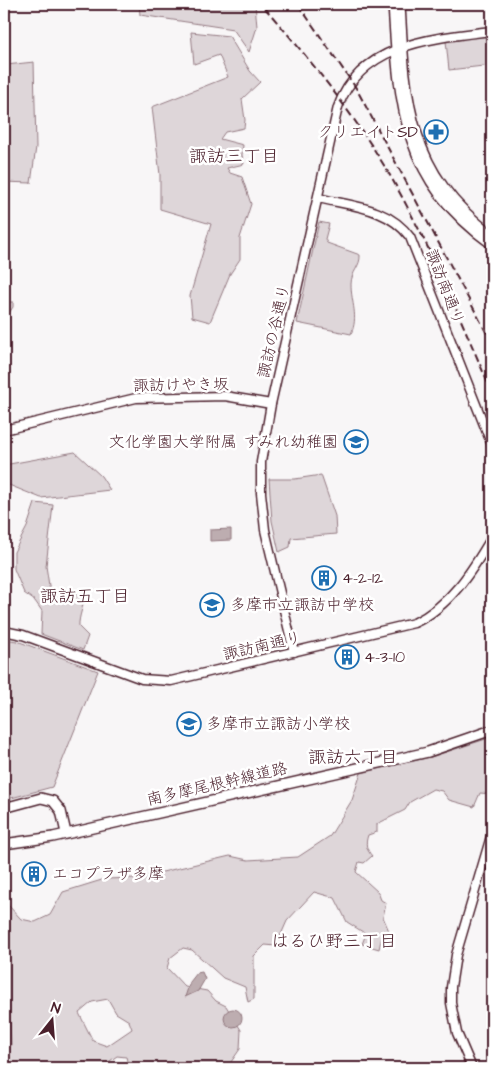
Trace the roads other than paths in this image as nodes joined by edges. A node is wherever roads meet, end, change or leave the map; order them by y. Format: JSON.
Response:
{"nodes":[{"id":1,"x":393,"y":4,"type":"edge"},
{"id":2,"x":400,"y":4,"type":"edge"},
{"id":3,"x":492,"y":31,"type":"edge"},
{"id":4,"x":399,"y":49,"type":"junction"},
{"id":5,"x":318,"y":198,"type":"junction"},
{"id":6,"x":492,"y":236,"type":"edge"},
{"id":7,"x":492,"y":244,"type":"edge"},
{"id":8,"x":271,"y":404,"type":"junction"},
{"id":9,"x":4,"y":430,"type":"edge"},
{"id":10,"x":492,"y":445,"type":"edge"},
{"id":11,"x":492,"y":537,"type":"edge"},
{"id":12,"x":4,"y":631,"type":"edge"},
{"id":13,"x":294,"y":652,"type":"junction"},
{"id":14,"x":492,"y":730,"type":"edge"},
{"id":15,"x":4,"y":808,"type":"edge"},
{"id":16,"x":66,"y":833,"type":"junction"},
{"id":17,"x":492,"y":833,"type":"edge"},
{"id":18,"x":4,"y":844,"type":"edge"},
{"id":19,"x":490,"y":845,"type":"edge"},
{"id":20,"x":472,"y":1068,"type":"edge"}],
"edges":[{"from":1,"to":4,"type":"main road"},
{"from":2,"to":4,"type":"main road"},
{"from":3,"to":4,"type":"street","name":"諏訪の谷通り"},
{"from":4,"to":5,"type":"street","name":"諏訪の谷通り"},
{"from":4,"to":6,"type":"main road"},
{"from":4,"to":7,"type":"main road"},
{"from":5,"to":8,"type":"street","name":"諏訪の谷通り"},
{"from":5,"to":10,"type":"street","name":"諏訪南通り"},
{"from":8,"to":9,"type":"street","name":"諏訪けやき坂"},
{"from":8,"to":13,"type":"street","name":"諏訪の谷通り"},
{"from":11,"to":13,"type":"street","name":"諏訪南通り"},
{"from":12,"to":13,"type":"street","name":"諏訪南通り"},
{"from":14,"to":16,"type":"main road","name":"南多摩尾根幹線道路"},
{"from":15,"to":16,"type":"main road"},
{"from":16,"to":18,"type":"main road","name":"南多摩尾根幹線道路"},
{"from":17,"to":19,"type":"street"},
{"from":19,"to":20,"type":"street"}]}
